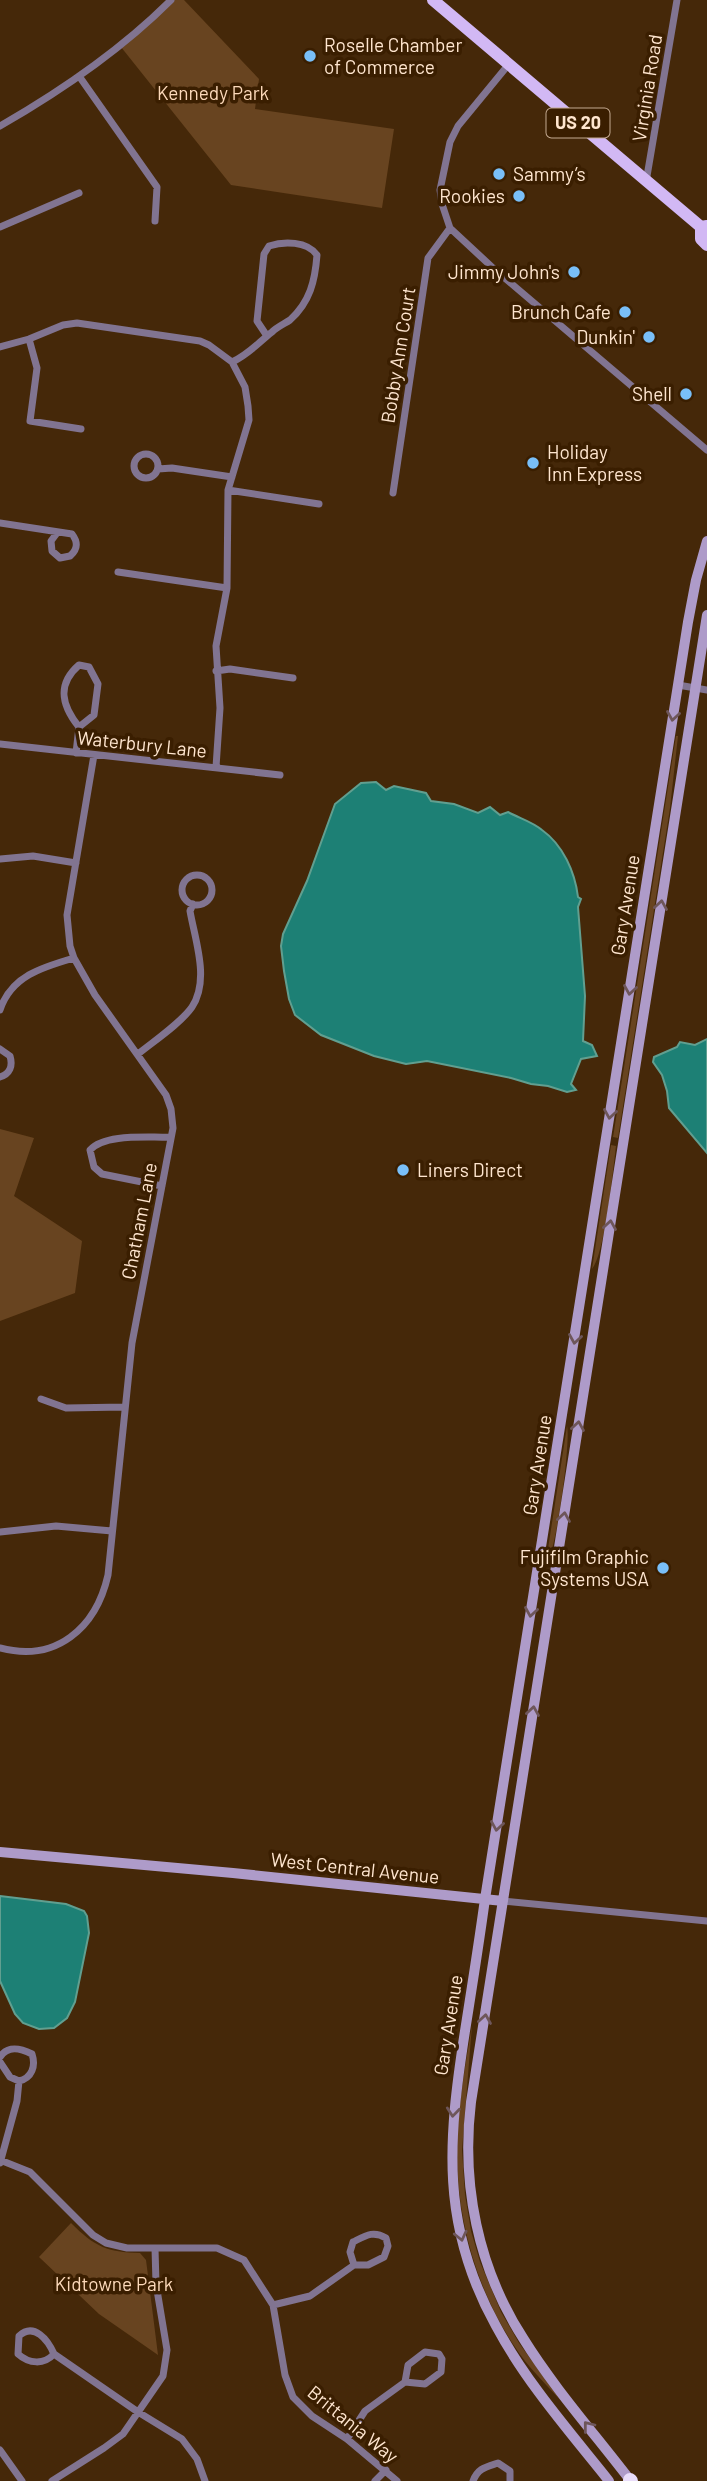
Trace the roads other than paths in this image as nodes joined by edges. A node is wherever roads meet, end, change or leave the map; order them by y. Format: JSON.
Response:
{"nodes":[{"id":1,"x":171,"y":0,"type":"edge"},
{"id":2,"x":433,"y":0,"type":"edge"},
{"id":3,"x":677,"y":0,"type":"edge"},
{"id":4,"x":509,"y":64,"type":"junction"},
{"id":5,"x":79,"y":76,"type":"junction"},
{"id":6,"x":0,"y":126,"type":"edge"},
{"id":7,"x":646,"y":182,"type":"junction"},
{"id":8,"x":79,"y":193,"type":"dead end"},
{"id":9,"x":155,"y":221,"type":"dead end"},
{"id":10,"x":0,"y":227,"type":"edge"},
{"id":11,"x":704,"y":227,"type":"edge"},
{"id":12,"x":450,"y":228,"type":"junction"},
{"id":13,"x":707,"y":245,"type":"edge"},
{"id":14,"x":267,"y":336,"type":"junction"},
{"id":15,"x":29,"y":339,"type":"junction"},
{"id":16,"x":0,"y":347,"type":"edge"},
{"id":17,"x":232,"y":362,"type":"junction"},
{"id":18,"x":81,"y":429,"type":"dead end"},
{"id":19,"x":707,"y":450,"type":"edge"},
{"id":20,"x":158,"y":469,"type":"dead end"},
{"id":21,"x":232,"y":477,"type":"junction"},
{"id":22,"x":228,"y":490,"type":"junction"},
{"id":23,"x":393,"y":493,"type":"dead end"},
{"id":24,"x":319,"y":504,"type":"dead end"},
{"id":25,"x":0,"y":523,"type":"edge"},
{"id":26,"x":57,"y":533,"type":"dead end"},
{"id":27,"x":707,"y":541,"type":"edge"},
{"id":28,"x":118,"y":572,"type":"dead end"},
{"id":29,"x":227,"y":588,"type":"junction"},
{"id":30,"x":707,"y":615,"type":"edge"},
{"id":31,"x":216,"y":671,"type":"junction"},
{"id":32,"x":293,"y":678,"type":"dead end"},
{"id":33,"x":678,"y":685,"type":"junction"},
{"id":34,"x":701,"y":689,"type":"edge"},
{"id":35,"x":79,"y":727,"type":"junction"},
{"id":36,"x":0,"y":744,"type":"edge"},
{"id":37,"x":76,"y":753,"type":"junction"},
{"id":38,"x":94,"y":755,"type":"junction"},
{"id":39,"x":216,"y":767,"type":"junction"},
{"id":40,"x":280,"y":775,"type":"dead end"},
{"id":41,"x":0,"y":859,"type":"edge"},
{"id":42,"x":76,"y":863,"type":"junction"},
{"id":43,"x":193,"y":904,"type":"junction"},
{"id":44,"x":74,"y":958,"type":"junction"},
{"id":45,"x":0,"y":1010,"type":"edge"},
{"id":46,"x":0,"y":1049,"type":"edge"},
{"id":47,"x":138,"y":1054,"type":"junction"},
{"id":48,"x":0,"y":1077,"type":"edge"},
{"id":49,"x":171,"y":1138,"type":"junction"},
{"id":50,"x":162,"y":1186,"type":"junction"},
{"id":51,"x":41,"y":1398,"type":"dead end"},
{"id":52,"x":124,"y":1407,"type":"junction"},
{"id":53,"x":112,"y":1531,"type":"junction"},
{"id":54,"x":0,"y":1532,"type":"edge"},
{"id":55,"x":0,"y":1648,"type":"edge"},
{"id":56,"x":0,"y":1852,"type":"edge"},
{"id":57,"x":485,"y":1899,"type":"junction"},
{"id":58,"x":503,"y":1901,"type":"junction"},
{"id":59,"x":707,"y":1921,"type":"edge"},
{"id":60,"x":0,"y":2060,"type":"edge"},
{"id":61,"x":19,"y":2081,"type":"junction"},
{"id":62,"x":0,"y":2161,"type":"edge"},
{"id":63,"x":155,"y":2248,"type":"junction"},
{"id":64,"x":354,"y":2266,"type":"junction"},
{"id":65,"x":273,"y":2305,"type":"junction"},
{"id":66,"x":54,"y":2354,"type":"junction"},
{"id":67,"x":405,"y":2382,"type":"junction"},
{"id":68,"x":138,"y":2412,"type":"junction"},
{"id":69,"x":347,"y":2439,"type":"junction"},
{"id":70,"x":0,"y":2450,"type":"edge"},
{"id":71,"x":387,"y":2470,"type":"junction"},
{"id":72,"x":22,"y":2481,"type":"edge"},
{"id":73,"x":52,"y":2481,"type":"edge"},
{"id":74,"x":205,"y":2481,"type":"edge"},
{"id":75,"x":375,"y":2481,"type":"edge"},
{"id":76,"x":397,"y":2481,"type":"edge"},
{"id":77,"x":473,"y":2481,"type":"edge"},
{"id":78,"x":510,"y":2481,"type":"edge"},
{"id":79,"x":609,"y":2481,"type":"edge"},
{"id":80,"x":630,"y":2481,"type":"edge"}],
"edges":[{"from":1,"to":5,"type":"street"},
{"from":2,"to":4,"type":"main road","number":"US 20"},
{"from":3,"to":7,"type":"street","name":"Virginia Road"},
{"from":4,"to":7,"type":"main road","number":"US 20"},
{"from":4,"to":12,"type":"street"},
{"from":5,"to":6,"type":"street"},
{"from":5,"to":9,"type":"street"},
{"from":7,"to":11,"type":"main road","number":"US 20"},
{"from":8,"to":10,"type":"street"},
{"from":11,"to":13,"type":"main road","number":"US 20"},
{"from":12,"to":19,"type":"street"},
{"from":12,"to":23,"type":"street","name":"Bobby Ann Court"},
{"from":14,"to":14,"type":"street"},
{"from":14,"to":17,"type":"street"},
{"from":15,"to":16,"type":"street"},
{"from":15,"to":17,"type":"street"},
{"from":15,"to":18,"type":"street"},
{"from":17,"to":21,"type":"street"},
{"from":20,"to":21,"type":"street"},
{"from":21,"to":22,"type":"street"},
{"from":22,"to":24,"type":"street"},
{"from":22,"to":29,"type":"street"},
{"from":25,"to":26,"type":"street"},
{"from":27,"to":33,"type":"main road","name":"Gary Avenue"},
{"from":28,"to":29,"type":"street"},
{"from":29,"to":31,"type":"street"},
{"from":30,"to":34,"type":"main road","name":"Gary Avenue"},
{"from":31,"to":32,"type":"street"},
{"from":31,"to":39,"type":"street"},
{"from":33,"to":34,"type":"street"},
{"from":33,"to":57,"type":"main road","name":"Gary Avenue","one_way":true},
{"from":58,"to":34,"type":"main road","name":"Gary Avenue","one_way":true},
{"from":35,"to":35,"type":"street"},
{"from":35,"to":37,"type":"street"},
{"from":36,"to":37,"type":"street","name":"Waterbury Lane"},
{"from":37,"to":38,"type":"street","name":"Waterbury Lane"},
{"from":38,"to":39,"type":"street","name":"Waterbury Lane"},
{"from":38,"to":42,"type":"street","name":"Chatham Lane"},
{"from":39,"to":40,"type":"street","name":"Waterbury Lane"},
{"from":41,"to":42,"type":"street"},
{"from":42,"to":44,"type":"street","name":"Chatham Lane"},
{"from":43,"to":43,"type":"street"},
{"from":43,"to":47,"type":"street"},
{"from":44,"to":45,"type":"street"},
{"from":44,"to":47,"type":"street","name":"Chatham Lane"},
{"from":46,"to":48,"type":"street"},
{"from":47,"to":49,"type":"street","name":"Chatham Lane"},
{"from":49,"to":50,"type":"street","name":"Chatham Lane"},
{"from":49,"to":50,"type":"street"},
{"from":50,"to":52,"type":"street","name":"Chatham Lane"},
{"from":51,"to":52,"type":"street"},
{"from":52,"to":53,"type":"street","name":"Chatham Lane"},
{"from":53,"to":54,"type":"street"},
{"from":53,"to":55,"type":"street","name":"Chatham Lane"},
{"from":56,"to":57,"type":"main road","name":"West Central Avenue"},
{"from":57,"to":58,"type":"main road","name":"West Central Avenue"},
{"from":57,"to":79,"type":"main road","name":"Gary Avenue","one_way":true},
{"from":58,"to":59,"type":"street","name":"West Central Avenue"},
{"from":80,"to":58,"type":"main road","name":"Gary Avenue","one_way":true},
{"from":60,"to":61,"type":"street"},
{"from":60,"to":61,"type":"street"},
{"from":61,"to":62,"type":"street"},
{"from":62,"to":63,"type":"street","name":"Brittania Way"},
{"from":63,"to":65,"type":"street","name":"Brittania Way"},
{"from":63,"to":68,"type":"street"},
{"from":64,"to":64,"type":"street"},
{"from":64,"to":65,"type":"street"},
{"from":65,"to":69,"type":"street","name":"Brittania Way"},
{"from":66,"to":66,"type":"street"},
{"from":66,"to":68,"type":"street"},
{"from":67,"to":67,"type":"street"},
{"from":67,"to":69,"type":"street"},
{"from":68,"to":73,"type":"street"},
{"from":68,"to":74,"type":"street"},
{"from":69,"to":71,"type":"street","name":"Brittania Way"},
{"from":70,"to":72,"type":"street"},
{"from":71,"to":75,"type":"street"},
{"from":71,"to":76,"type":"street","name":"Brittania Way"},
{"from":77,"to":78,"type":"street"}]}
